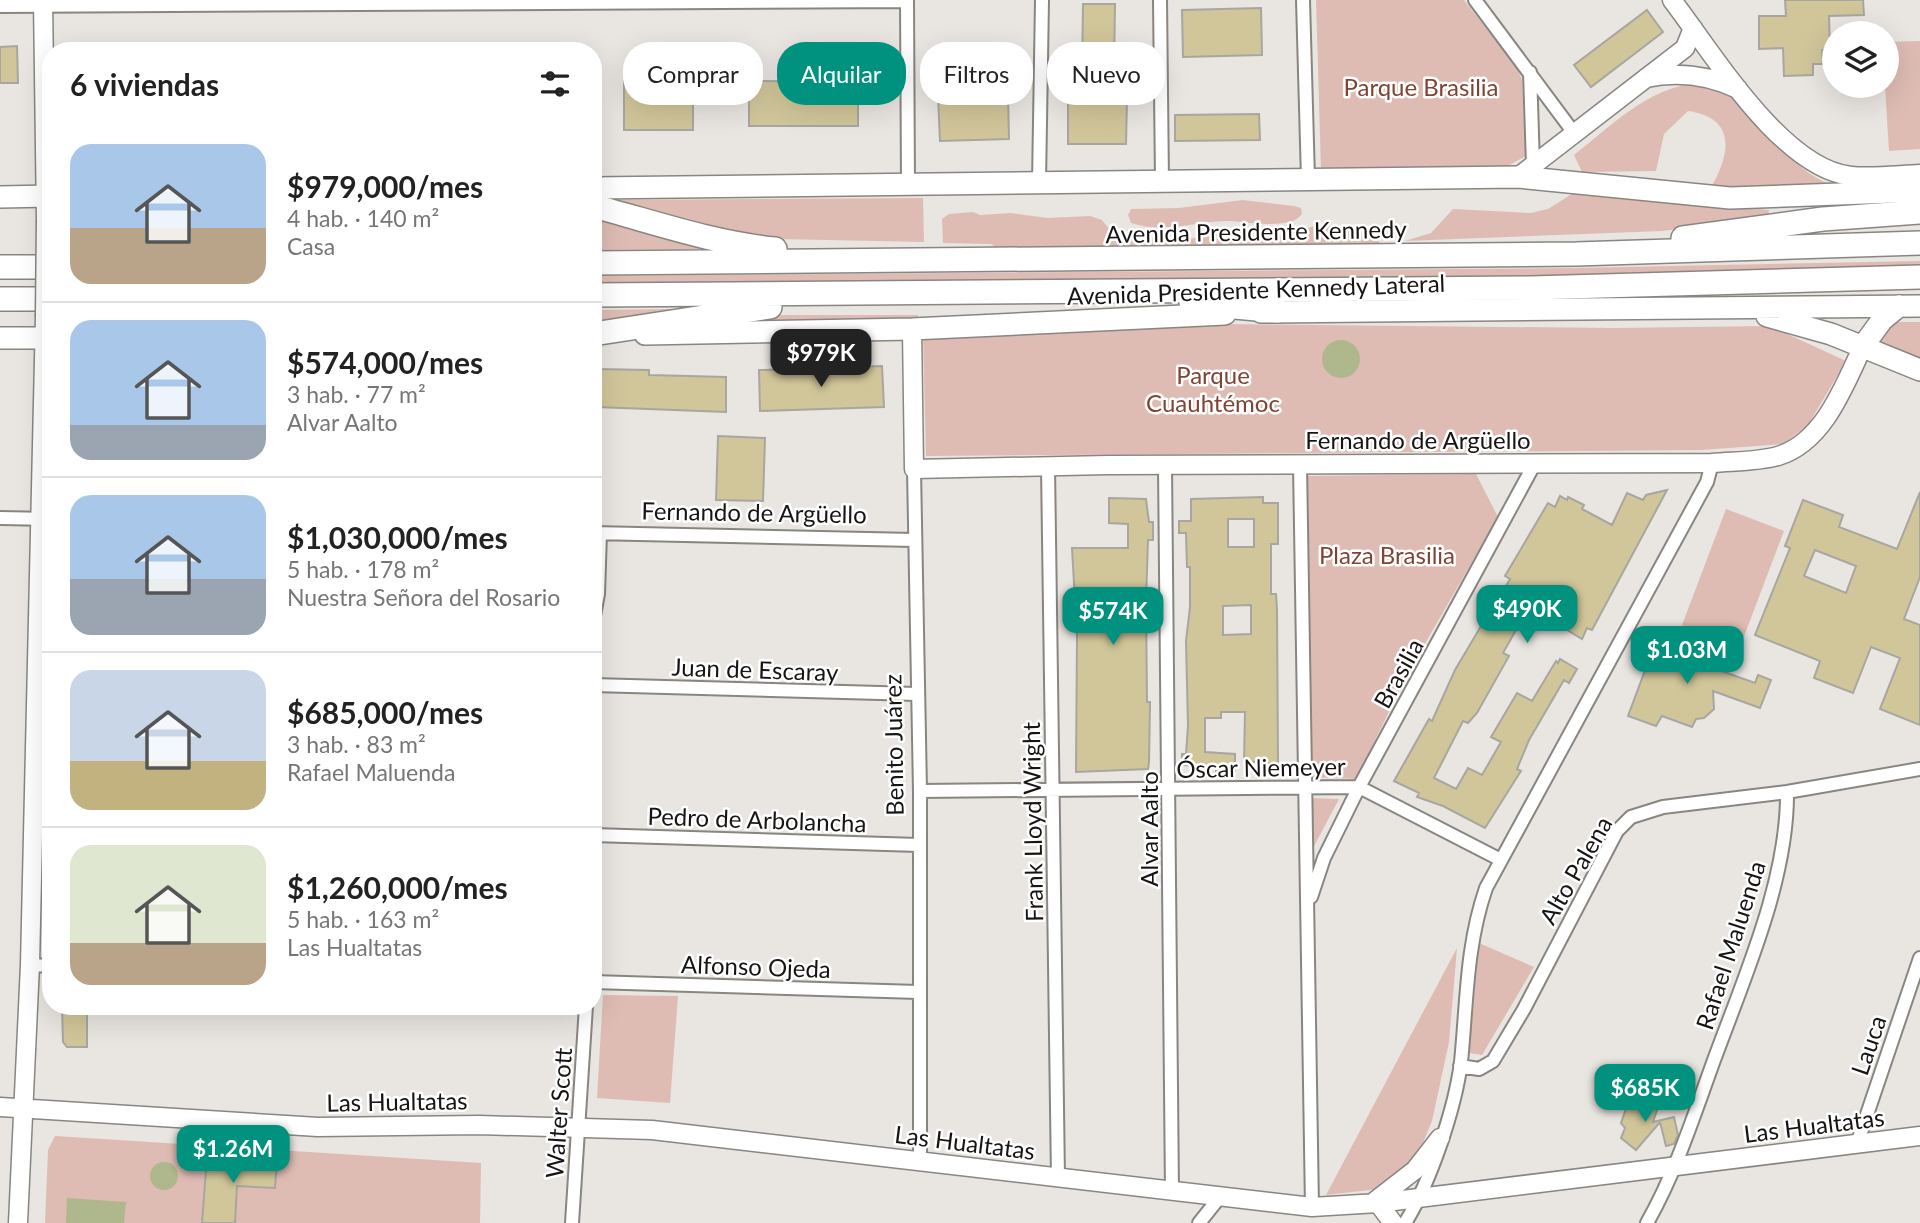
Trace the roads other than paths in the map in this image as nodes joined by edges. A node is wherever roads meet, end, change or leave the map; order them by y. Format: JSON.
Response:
{"nodes":[{"id":1,"x":1042,"y":0,"type":"edge"},
{"id":2,"x":1160,"y":0,"type":"edge"},
{"id":3,"x":1303,"y":0,"type":"edge"},
{"id":4,"x":1475,"y":0,"type":"edge"},
{"id":5,"x":1672,"y":0,"type":"edge"},
{"id":6,"x":906,"y":1,"type":"edge"},
{"id":7,"x":223,"y":2,"type":"edge"},
{"id":8,"x":43,"y":3,"type":"edge"},
{"id":9,"x":357,"y":3,"type":"edge"},
{"id":10,"x":0,"y":6,"type":"edge"},
{"id":11,"x":1693,"y":27,"type":"junction"},
{"id":12,"x":44,"y":42,"type":"edge"},
{"id":13,"x":1530,"y":72,"type":"junction"},
{"id":14,"x":1643,"y":79,"type":"junction"},
{"id":15,"x":1741,"y":90,"type":"junction"},
{"id":16,"x":1574,"y":133,"type":"junction"},
{"id":17,"x":1526,"y":171,"type":"junction"},
{"id":18,"x":1920,"y":174,"type":"edge"},
{"id":19,"x":1308,"y":180,"type":"junction"},
{"id":20,"x":1162,"y":181,"type":"junction"},
{"id":21,"x":1039,"y":183,"type":"junction"},
{"id":22,"x":908,"y":184,"type":"junction"},
{"id":23,"x":602,"y":188,"type":"edge"},
{"id":24,"x":1920,"y":191,"type":"edge"},
{"id":25,"x":42,"y":196,"type":"edge"},
{"id":26,"x":0,"y":197,"type":"edge"},
{"id":27,"x":602,"y":208,"type":"edge"},
{"id":28,"x":1920,"y":212,"type":"edge"},
{"id":29,"x":1920,"y":243,"type":"edge"},
{"id":30,"x":1576,"y":254,"type":"junction"},
{"id":31,"x":897,"y":261,"type":"junction"},
{"id":32,"x":602,"y":263,"type":"edge"},
{"id":33,"x":0,"y":267,"type":"edge"},
{"id":34,"x":42,"y":267,"type":"edge"},
{"id":35,"x":1920,"y":277,"type":"edge"},
{"id":36,"x":1045,"y":291,"type":"junction"},
{"id":37,"x":875,"y":294,"type":"junction"},
{"id":38,"x":602,"y":295,"type":"edge"},
{"id":39,"x":0,"y":299,"type":"edge"},
{"id":40,"x":1909,"y":306,"type":"edge"},
{"id":41,"x":42,"y":307,"type":"edge"},
{"id":42,"x":1738,"y":309,"type":"junction"},
{"id":43,"x":1278,"y":311,"type":"junction"},
{"id":44,"x":912,"y":329,"type":"junction"},
{"id":45,"x":602,"y":333,"type":"edge"},
{"id":46,"x":602,"y":334,"type":"edge"},
{"id":47,"x":0,"y":338,"type":"edge"},
{"id":48,"x":42,"y":338,"type":"edge"},
{"id":49,"x":1863,"y":346,"type":"junction"},
{"id":50,"x":1920,"y":370,"type":"edge"},
{"id":51,"x":1535,"y":463,"type":"junction"},
{"id":52,"x":1712,"y":463,"type":"junction"},
{"id":53,"x":1300,"y":464,"type":"junction"},
{"id":54,"x":1048,"y":466,"type":"junction"},
{"id":55,"x":1166,"y":466,"type":"junction"},
{"id":56,"x":914,"y":469,"type":"junction"},
{"id":57,"x":0,"y":517,"type":"edge"},
{"id":58,"x":42,"y":519,"type":"edge"},
{"id":59,"x":602,"y":533,"type":"edge"},
{"id":60,"x":914,"y":540,"type":"junction"},
{"id":61,"x":602,"y":685,"type":"edge"},
{"id":62,"x":916,"y":694,"type":"junction"},
{"id":63,"x":1920,"y":769,"type":"edge"},
{"id":64,"x":1359,"y":787,"type":"junction"},
{"id":65,"x":1306,"y":789,"type":"junction"},
{"id":66,"x":1052,"y":790,"type":"junction"},
{"id":67,"x":1168,"y":790,"type":"junction"},
{"id":68,"x":920,"y":791,"type":"junction"},
{"id":69,"x":1787,"y":792,"type":"junction"},
{"id":70,"x":42,"y":818,"type":"edge"},
{"id":71,"x":602,"y":835,"type":"edge"},
{"id":72,"x":919,"y":845,"type":"junction"},
{"id":73,"x":1501,"y":860,"type":"junction"},
{"id":74,"x":1308,"y":907,"type":"junction"},
{"id":75,"x":1920,"y":959,"type":"edge"},
{"id":76,"x":30,"y":965,"type":"junction"},
{"id":77,"x":42,"y":966,"type":"edge"},
{"id":78,"x":602,"y":982,"type":"edge"},
{"id":79,"x":918,"y":992,"type":"junction"},
{"id":80,"x":585,"y":1015,"type":"edge"},
{"id":81,"x":1460,"y":1066,"type":"junction"},
{"id":82,"x":0,"y":1107,"type":"edge"},
{"id":83,"x":25,"y":1108,"type":"junction"},
{"id":84,"x":577,"y":1127,"type":"junction"},
{"id":85,"x":1920,"y":1136,"type":"edge"},
{"id":86,"x":1440,"y":1138,"type":"junction"},
{"id":87,"x":1857,"y":1144,"type":"junction"},
{"id":88,"x":920,"y":1161,"type":"junction"},
{"id":89,"x":1676,"y":1166,"type":"junction"},
{"id":90,"x":1058,"y":1178,"type":"junction"},
{"id":91,"x":1172,"y":1192,"type":"junction"},
{"id":92,"x":1219,"y":1198,"type":"junction"},
{"id":93,"x":1419,"y":1198,"type":"junction"},
{"id":94,"x":1373,"y":1204,"type":"junction"},
{"id":95,"x":1312,"y":1208,"type":"junction"},
{"id":96,"x":18,"y":1223,"type":"edge"},
{"id":97,"x":572,"y":1223,"type":"edge"},
{"id":98,"x":1199,"y":1223,"type":"edge"},
{"id":99,"x":1393,"y":1223,"type":"edge"},
{"id":100,"x":1405,"y":1223,"type":"edge"},
{"id":101,"x":1647,"y":1223,"type":"edge"}],
"edges":[{"from":1,"to":21,"type":"street"},
{"from":2,"to":20,"type":"street"},
{"from":3,"to":19,"type":"street"},
{"from":4,"to":13,"type":"street"},
{"from":5,"to":11,"type":"street"},
{"from":6,"to":9,"type":"street"},
{"from":6,"to":22,"type":"street"},
{"from":7,"to":8,"type":"street"},
{"from":7,"to":9,"type":"street"},
{"from":8,"to":10,"type":"street"},
{"from":8,"to":12,"type":"street"},
{"from":11,"to":14,"type":"street"},
{"from":11,"to":15,"type":"street"},
{"from":13,"to":16,"type":"street"},
{"from":13,"to":17,"type":"street"},
{"from":14,"to":15,"type":"street"},
{"from":14,"to":16,"type":"street"},
{"from":15,"to":18,"type":"street"},
{"from":16,"to":17,"type":"street"},
{"from":17,"to":19,"type":"main road"},
{"from":17,"to":24,"type":"main road"},
{"from":19,"to":20,"type":"main road"},
{"from":20,"to":21,"type":"main road"},
{"from":21,"to":22,"type":"main road"},
{"from":22,"to":23,"type":"main road"},
{"from":25,"to":26,"type":"main road"},
{"from":27,"to":31,"type":"highway"},
{"from":28,"to":30,"type":"highway"},
{"from":29,"to":30,"type":"highway","name":"Avenida Presidente Kennedy"},
{"from":30,"to":31,"type":"highway","name":"Avenida Presidente Kennedy"},
{"from":31,"to":32,"type":"highway","name":"Avenida Presidente Kennedy"},
{"from":33,"to":34,"type":"highway"},
{"from":35,"to":36,"type":"highway"},
{"from":36,"to":37,"type":"highway"},
{"from":36,"to":43,"type":"highway"},
{"from":37,"to":38,"type":"highway"},
{"from":37,"to":45,"type":"highway"},
{"from":39,"to":41,"type":"highway"},
{"from":40,"to":42,"type":"main road","name":"Avenida Presidente Kennedy Lateral"},
{"from":40,"to":49,"type":"main road"},
{"from":42,"to":43,"type":"main road","name":"Avenida Presidente Kennedy Lateral"},
{"from":42,"to":49,"type":"main road"},
{"from":43,"to":44,"type":"main road","name":"Avenida Presidente Kennedy Lateral"},
{"from":44,"to":46,"type":"main road","name":"Avenida Presidente Kennedy Lateral"},
{"from":44,"to":56,"type":"street","name":"Benito Juárez"},
{"from":47,"to":48,"type":"main road"},
{"from":49,"to":50,"type":"main road"},
{"from":49,"to":52,"type":"street","name":"Fernando de Argüello"},
{"from":51,"to":52,"type":"street","name":"Fernando de Argüello"},
{"from":51,"to":53,"type":"street","name":"Fernando de Argüello"},
{"from":51,"to":64,"type":"street","name":"Brasilia"},
{"from":52,"to":73,"type":"street"},
{"from":53,"to":55,"type":"street","name":"Fernando de Argüello"},
{"from":53,"to":65,"type":"street","name":"Brasilia"},
{"from":54,"to":55,"type":"street","name":"Fernando de Argüello"},
{"from":54,"to":56,"type":"street","name":"Fernando de Argüello"},
{"from":54,"to":66,"type":"street","name":"Frank Lloyd Wright"},
{"from":55,"to":67,"type":"street","name":"Alvar Aalto"},
{"from":56,"to":60,"type":"street","name":"Benito Juárez"},
{"from":57,"to":58,"type":"street"},
{"from":59,"to":60,"type":"street","name":"Fernando de Argüello"},
{"from":60,"to":62,"type":"street","name":"Benito Juárez"},
{"from":61,"to":62,"type":"street","name":"Juan de Escaray"},
{"from":62,"to":68,"type":"street","name":"Benito Juárez"},
{"from":63,"to":69,"type":"street","name":"Alto Palena"},
{"from":64,"to":65,"type":"street","name":"Óscar Niemeyer"},
{"from":64,"to":73,"type":"street","name":"Óscar Niemeyer"},
{"from":64,"to":74,"type":"street","name":"Brasilia"},
{"from":65,"to":67,"type":"street","name":"Óscar Niemeyer"},
{"from":65,"to":74,"type":"street","name":"Brasilia"},
{"from":66,"to":67,"type":"street","name":"Óscar Niemeyer"},
{"from":66,"to":68,"type":"street","name":"Óscar Niemeyer"},
{"from":66,"to":90,"type":"street","name":"Frank Lloyd Wright"},
{"from":67,"to":91,"type":"street","name":"Alvar Aalto"},
{"from":68,"to":72,"type":"street","name":"Benito Juárez"},
{"from":69,"to":81,"type":"street","name":"Alto Palena"},
{"from":69,"to":89,"type":"street","name":"Rafael Maluenda"},
{"from":70,"to":76,"type":"street"},
{"from":71,"to":72,"type":"street","name":"Pedro de Arbolancha"},
{"from":72,"to":79,"type":"street","name":"Benito Juárez"},
{"from":73,"to":81,"type":"street"},
{"from":74,"to":95,"type":"street","name":"Brasilia"},
{"from":75,"to":87,"type":"street","name":"Lauca"},
{"from":76,"to":77,"type":"street"},
{"from":76,"to":83,"type":"street"},
{"from":78,"to":79,"type":"street","name":"Alfonso Ojeda"},
{"from":79,"to":88,"type":"street","name":"Benito Juárez"},
{"from":80,"to":84,"type":"street","name":"Walter Scott"},
{"from":81,"to":86,"type":"street"},
{"from":82,"to":83,"type":"street","name":"Las Hualtatas"},
{"from":83,"to":84,"type":"street","name":"Las Hualtatas"},
{"from":83,"to":96,"type":"street"},
{"from":84,"to":88,"type":"street","name":"Las Hualtatas"},
{"from":84,"to":97,"type":"street","name":"Walter Scott"},
{"from":85,"to":87,"type":"street","name":"Las Hualtatas"},
{"from":86,"to":93,"type":"street"},
{"from":86,"to":94,"type":"street"},
{"from":87,"to":89,"type":"street","name":"Las Hualtatas"},
{"from":88,"to":90,"type":"street","name":"Las Hualtatas"},
{"from":89,"to":93,"type":"street","name":"Las Hualtatas"},
{"from":89,"to":101,"type":"street","name":"Rafael Maluenda"},
{"from":90,"to":91,"type":"street","name":"Las Hualtatas"},
{"from":91,"to":92,"type":"street","name":"Las Hualtatas"},
{"from":92,"to":95,"type":"street","name":"Las Hualtatas"},
{"from":92,"to":98,"type":"street"},
{"from":93,"to":94,"type":"street","name":"Las Hualtatas"},
{"from":93,"to":100,"type":"street"},
{"from":94,"to":95,"type":"street","name":"Las Hualtatas"},
{"from":94,"to":99,"type":"street"}]}
